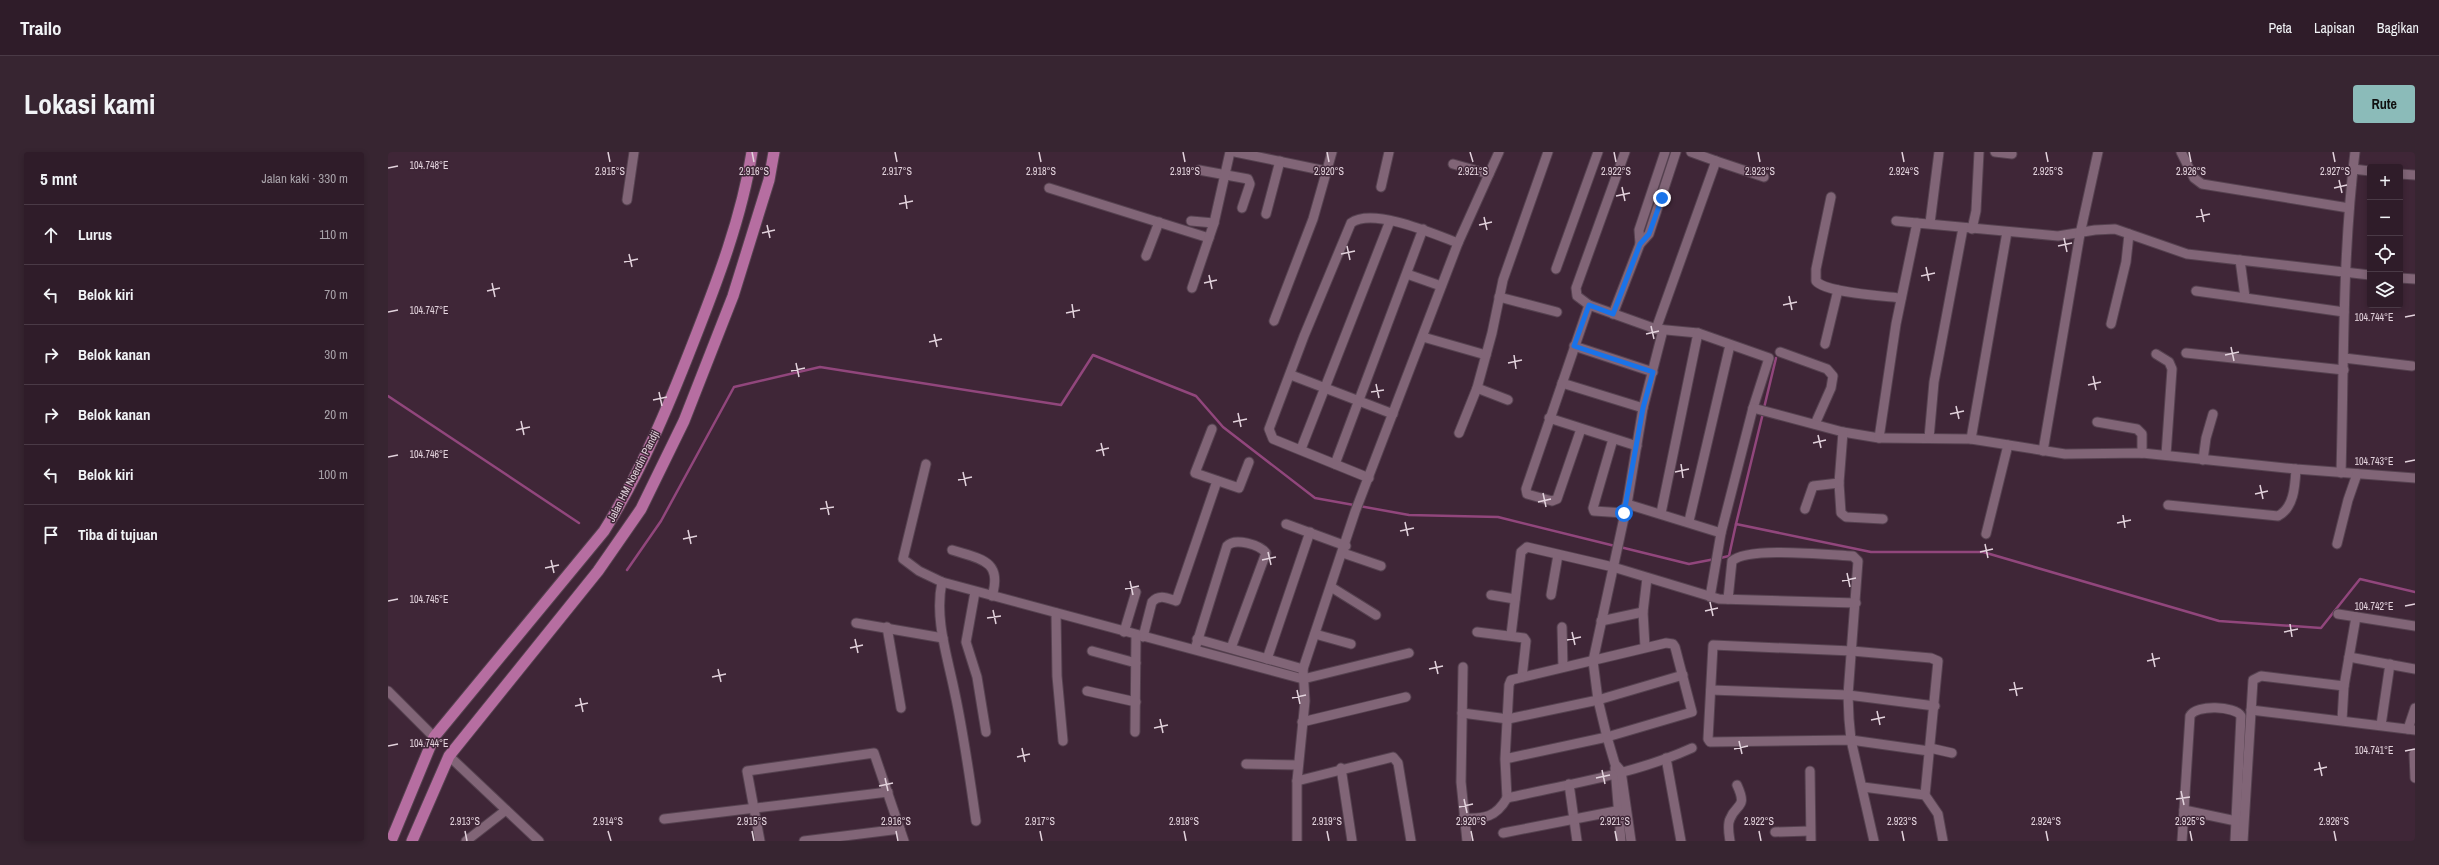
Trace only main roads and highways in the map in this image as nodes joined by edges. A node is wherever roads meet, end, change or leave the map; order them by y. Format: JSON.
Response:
{"nodes":[{"id":1,"x":752,"y":152,"type":"edge"},
{"id":2,"x":774,"y":152,"type":"edge"},
{"id":3,"x":391,"y":841,"type":"edge"},
{"id":4,"x":412,"y":841,"type":"edge"}],
"edges":[{"from":1,"to":3,"type":"main road","name":"Jalan HM Noerdin Pandji"},
{"from":2,"to":4,"type":"main road","name":"Jalan HM Noerdin Pandji"}]}
